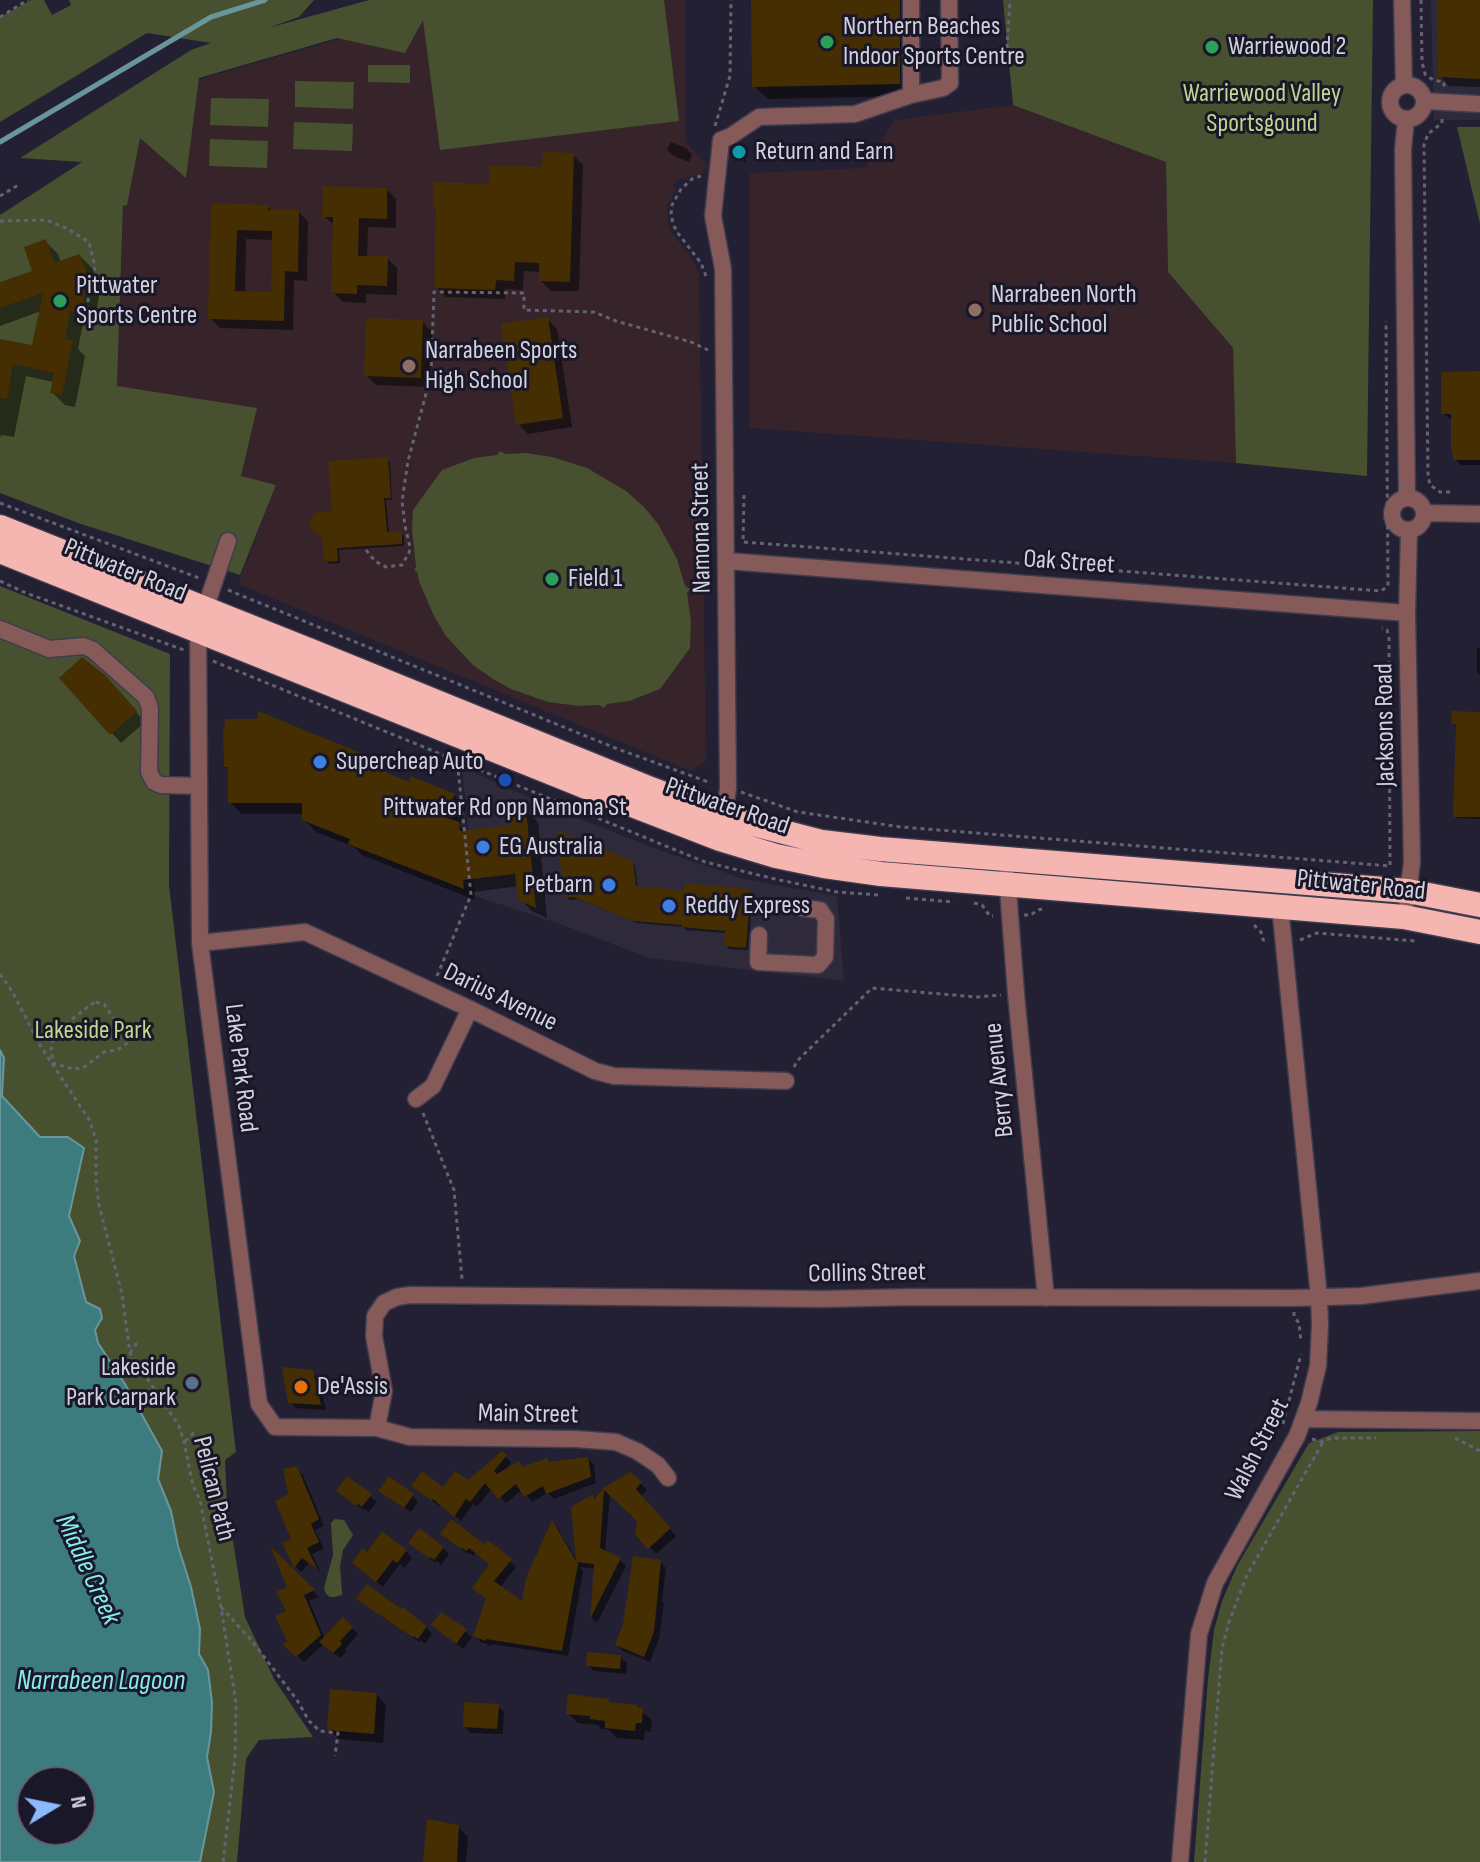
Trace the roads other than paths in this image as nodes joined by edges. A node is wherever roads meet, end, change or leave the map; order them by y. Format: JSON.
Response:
{"nodes":[{"id":1,"x":911,"y":0,"type":"edge"},
{"id":2,"x":949,"y":0,"type":"edge"},
{"id":3,"x":1402,"y":0,"type":"edge"},
{"id":4,"x":1404,"y":85,"type":"junction"},
{"id":5,"x":911,"y":95,"type":"junction"},
{"id":6,"x":1424,"y":101,"type":"junction"},
{"id":7,"x":1480,"y":104,"type":"edge"},
{"id":8,"x":1406,"y":119,"type":"junction"},
{"id":9,"x":1407,"y":498,"type":"junction"},
{"id":10,"x":1424,"y":513,"type":"junction"},
{"id":11,"x":1480,"y":514,"type":"edge"},
{"id":12,"x":0,"y":527,"type":"edge"},
{"id":13,"x":1409,"y":531,"type":"junction"},
{"id":14,"x":228,"y":541,"type":"dead end"},
{"id":15,"x":0,"y":551,"type":"edge"},
{"id":16,"x":727,"y":561,"type":"junction"},
{"id":17,"x":1407,"y":613,"type":"junction"},
{"id":18,"x":0,"y":629,"type":"edge"},
{"id":19,"x":200,"y":631,"type":"junction"},
{"id":20,"x":198,"y":786,"type":"junction"},
{"id":21,"x":723,"y":828,"type":"junction"},
{"id":22,"x":1007,"y":858,"type":"junction"},
{"id":23,"x":1007,"y":885,"type":"junction"},
{"id":24,"x":1408,"y":891,"type":"junction"},
{"id":25,"x":1480,"y":905,"type":"edge"},
{"id":26,"x":1280,"y":906,"type":"junction"},
{"id":27,"x":802,"y":908,"type":"dead end"},
{"id":28,"x":1404,"y":917,"type":"junction"},
{"id":29,"x":1480,"y":932,"type":"edge"},
{"id":30,"x":759,"y":935,"type":"dead end"},
{"id":31,"x":200,"y":943,"type":"junction"},
{"id":32,"x":470,"y":1009,"type":"junction"},
{"id":33,"x":786,"y":1081,"type":"road end"},
{"id":34,"x":416,"y":1099,"type":"road end"},
{"id":35,"x":1480,"y":1281,"type":"edge"},
{"id":36,"x":1319,"y":1297,"type":"junction"},
{"id":37,"x":1046,"y":1298,"type":"junction"},
{"id":38,"x":1304,"y":1419,"type":"junction"},
{"id":39,"x":1480,"y":1421,"type":"edge"},
{"id":40,"x":377,"y":1428,"type":"junction"},
{"id":41,"x":668,"y":1478,"type":"dead end"},
{"id":42,"x":1180,"y":1862,"type":"edge"}],
"edges":[{"from":1,"to":5,"type":"street"},
{"from":2,"to":5,"type":"street"},
{"from":3,"to":4,"type":"street"},
{"from":4,"to":6,"type":"street"},
{"from":4,"to":8,"type":"street"},
{"from":5,"to":16,"type":"street","name":"Namona Street"},
{"from":6,"to":7,"type":"street"},
{"from":6,"to":8,"type":"street"},
{"from":8,"to":9,"type":"street"},
{"from":9,"to":10,"type":"street"},
{"from":9,"to":13,"type":"street"},
{"from":10,"to":11,"type":"street"},
{"from":10,"to":13,"type":"street"},
{"from":12,"to":19,"type":"highway","name":"Pittwater Road"},
{"from":13,"to":17,"type":"street","name":"Jacksons Road"},
{"from":14,"to":19,"type":"street","name":"Lake Park Road"},
{"from":15,"to":19,"type":"highway","name":"Pittwater Road"},
{"from":16,"to":17,"type":"street","name":"Oak Street"},
{"from":16,"to":21,"type":"street","name":"Namona Street"},
{"from":17,"to":24,"type":"street","name":"Jacksons Road"},
{"from":18,"to":20,"type":"street"},
{"from":19,"to":20,"type":"street","name":"Lake Park Road"},
{"from":19,"to":21,"type":"highway","name":"Pittwater Road"},
{"from":20,"to":31,"type":"street","name":"Lake Park Road"},
{"from":21,"to":22,"type":"highway","name":"Pittwater Road"},
{"from":21,"to":23,"type":"highway","name":"Pittwater Road"},
{"from":22,"to":23,"type":"street","name":"Berry Avenue"},
{"from":22,"to":24,"type":"highway","name":"Pittwater Road"},
{"from":23,"to":26,"type":"highway","name":"Pittwater Road"},
{"from":23,"to":37,"type":"street","name":"Berry Avenue"},
{"from":24,"to":25,"type":"highway","name":"Pittwater Road"},
{"from":24,"to":28,"type":"street","name":"Jacksons Road"},
{"from":26,"to":28,"type":"highway","name":"Pittwater Road"},
{"from":26,"to":36,"type":"street","name":"Walsh Street"},
{"from":27,"to":30,"type":"street"},
{"from":28,"to":29,"type":"highway","name":"Pittwater Road"},
{"from":31,"to":32,"type":"street","name":"Darius Avenue"},
{"from":31,"to":40,"type":"street","name":"Lake Park Road"},
{"from":32,"to":33,"type":"street","name":"Darius Avenue"},
{"from":32,"to":34,"type":"street"},
{"from":35,"to":36,"type":"street","name":"Collins Street"},
{"from":36,"to":37,"type":"street","name":"Collins Street"},
{"from":36,"to":38,"type":"street","name":"Walsh Street"},
{"from":37,"to":40,"type":"street","name":"Collins Street"},
{"from":38,"to":39,"type":"street"},
{"from":38,"to":42,"type":"street","name":"Walsh Street"},
{"from":40,"to":41,"type":"street","name":"Main Street"}]}
